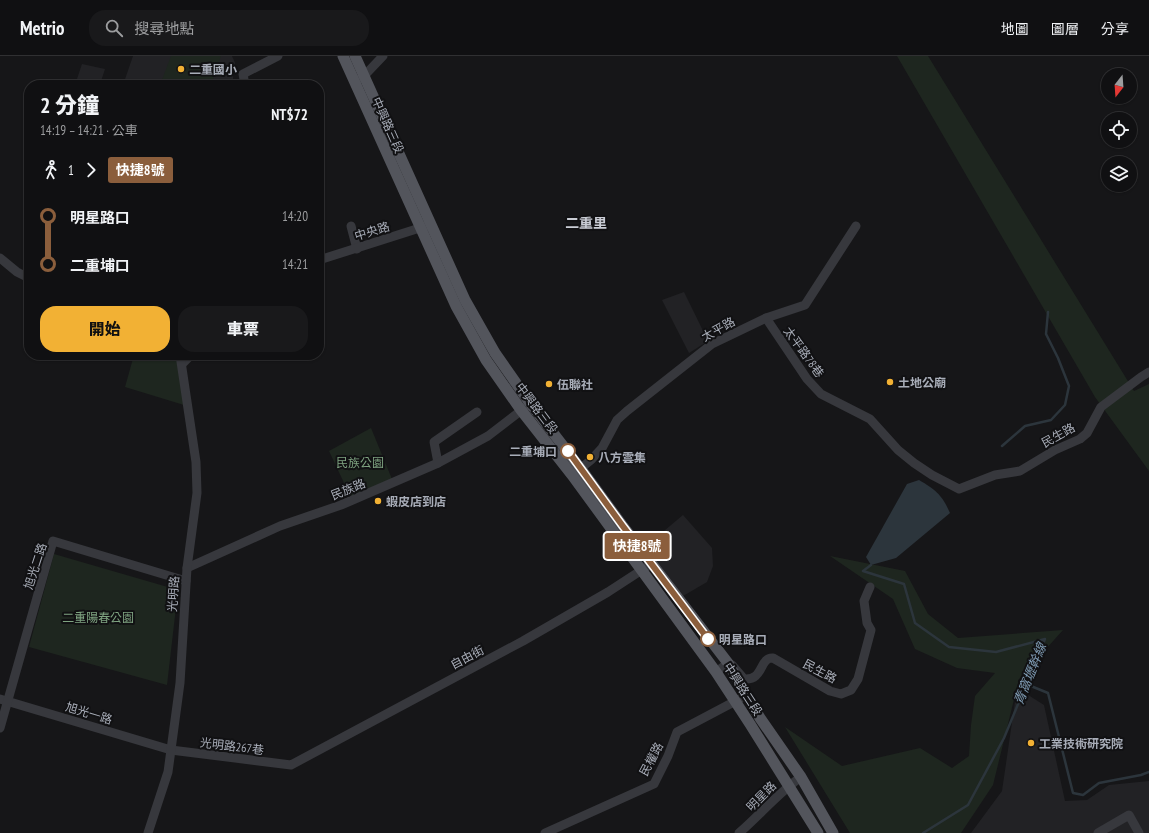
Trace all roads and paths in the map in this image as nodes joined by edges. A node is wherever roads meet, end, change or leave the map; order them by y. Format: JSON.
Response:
{"nodes":[{"id":1,"x":278,"y":56,"type":"edge"},
{"id":2,"x":343,"y":56,"type":"edge"},
{"id":3,"x":355,"y":56,"type":"edge"},
{"id":4,"x":383,"y":56,"type":"edge"},
{"id":5,"x":359,"y":79,"type":"junction"},
{"id":6,"x":244,"y":80,"type":"edge"},
{"id":7,"x":431,"y":224,"type":"junction"},
{"id":8,"x":351,"y":226,"type":"dead end"},
{"id":9,"x":856,"y":226,"type":"dead end"},
{"id":10,"x":420,"y":228,"type":"junction"},
{"id":11,"x":357,"y":248,"type":"junction"},
{"id":12,"x":0,"y":258,"type":"edge"},
{"id":13,"x":324,"y":258,"type":"edge"},
{"id":14,"x":24,"y":276,"type":"edge"},
{"id":15,"x":766,"y":318,"type":"junction"},
{"id":16,"x":181,"y":360,"type":"edge"},
{"id":17,"x":1149,"y":372,"type":"edge"},
{"id":18,"x":526,"y":406,"type":"junction"},
{"id":19,"x":477,"y":412,"type":"dead end"},
{"id":20,"x":438,"y":463,"type":"junction"},
{"id":21,"x":576,"y":472,"type":"junction"},
{"id":22,"x":959,"y":489,"type":"joint"},
{"id":23,"x":651,"y":564,"type":"junction"},
{"id":24,"x":187,"y":568,"type":"junction"},
{"id":25,"x":642,"y":570,"type":"junction"},
{"id":26,"x":186,"y":581,"type":"junction"},
{"id":27,"x":870,"y":587,"type":"dead end"},
{"id":28,"x":728,"y":664,"type":"junction"},
{"id":29,"x":716,"y":672,"type":"junction"},
{"id":30,"x":747,"y":695,"type":"junction"},
{"id":31,"x":4,"y":700,"type":"edge"},
{"id":32,"x":736,"y":701,"type":"junction"},
{"id":33,"x":0,"y":728,"type":"edge"},
{"id":34,"x":170,"y":750,"type":"junction"},
{"id":35,"x":291,"y":765,"type":"joint"},
{"id":36,"x":801,"y":777,"type":"junction"},
{"id":37,"x":788,"y":786,"type":"junction"},
{"id":38,"x":148,"y":833,"type":"edge"},
{"id":39,"x":545,"y":833,"type":"edge"},
{"id":40,"x":739,"y":833,"type":"edge"},
{"id":41,"x":818,"y":833,"type":"edge"},
{"id":42,"x":833,"y":833,"type":"edge"},
{"id":43,"x":1098,"y":833,"type":"edge"},
{"id":44,"x":1140,"y":833,"type":"edge"}],
"edges":[{"from":1,"to":6,"type":"street"},
{"from":2,"to":5,"type":"main road","name":"中興路三段"},
{"from":3,"to":5,"type":"main road","name":"中興路三段"},
{"from":4,"to":5,"type":"street"},
{"from":5,"to":7,"type":"main road","name":"中興路三段"},
{"from":5,"to":10,"type":"main road","name":"中興路三段"},
{"from":7,"to":10,"type":"street","name":"中央路"},
{"from":7,"to":18,"type":"main road","name":"中興路三段"},
{"from":8,"to":11,"type":"street"},
{"from":9,"to":15,"type":"street","name":"太平路"},
{"from":10,"to":11,"type":"street","name":"中央路"},
{"from":10,"to":18,"type":"main road","name":"中興路三段"},
{"from":11,"to":13,"type":"street","name":"中央路"},
{"from":12,"to":14,"type":"street"},
{"from":15,"to":21,"type":"street","name":"太平路"},
{"from":15,"to":22,"type":"street","name":"太平路78巷"},
{"from":16,"to":24,"type":"street","name":"光明路"},
{"from":17,"to":22,"type":"street","name":"民生路"},
{"from":18,"to":20,"type":"street","name":"民族路"},
{"from":18,"to":21,"type":"main road","name":"中興路三段"},
{"from":19,"to":20,"type":"street"},
{"from":20,"to":24,"type":"street","name":"民族路"},
{"from":21,"to":23,"type":"main road","name":"中興路三段"},
{"from":21,"to":25,"type":"main road","name":"中興路三段"},
{"from":23,"to":25,"type":"street","name":"自由街"},
{"from":23,"to":28,"type":"main road","name":"中興路三段"},
{"from":24,"to":26,"type":"street","name":"光明路"},
{"from":25,"to":29,"type":"main road","name":"中興路三段"},
{"from":25,"to":35,"type":"street","name":"自由街"},
{"from":26,"to":31,"type":"street","name":"旭光二路"},
{"from":26,"to":34,"type":"street","name":"光明路"},
{"from":27,"to":28,"type":"street","name":"民生路"},
{"from":28,"to":29,"type":"street"},
{"from":28,"to":30,"type":"main road","name":"中興路三段"},
{"from":29,"to":32,"type":"main road","name":"中興路三段"},
{"from":30,"to":32,"type":"street","name":"民權路"},
{"from":30,"to":36,"type":"main road","name":"中興路三段"},
{"from":31,"to":33,"type":"street","name":"旭光二路"},
{"from":31,"to":34,"type":"street","name":"旭光一路"},
{"from":32,"to":37,"type":"main road","name":"中興路三段"},
{"from":32,"to":39,"type":"street","name":"民權路"},
{"from":34,"to":35,"type":"street","name":"光明路267巷"},
{"from":34,"to":38,"type":"street","name":"光明路"},
{"from":36,"to":37,"type":"street","name":"明星路"},
{"from":36,"to":42,"type":"main road","name":"中興路三段"},
{"from":37,"to":40,"type":"street","name":"明星路"},
{"from":37,"to":41,"type":"main road","name":"中興路三段"},
{"from":43,"to":44,"type":"street"}]}
